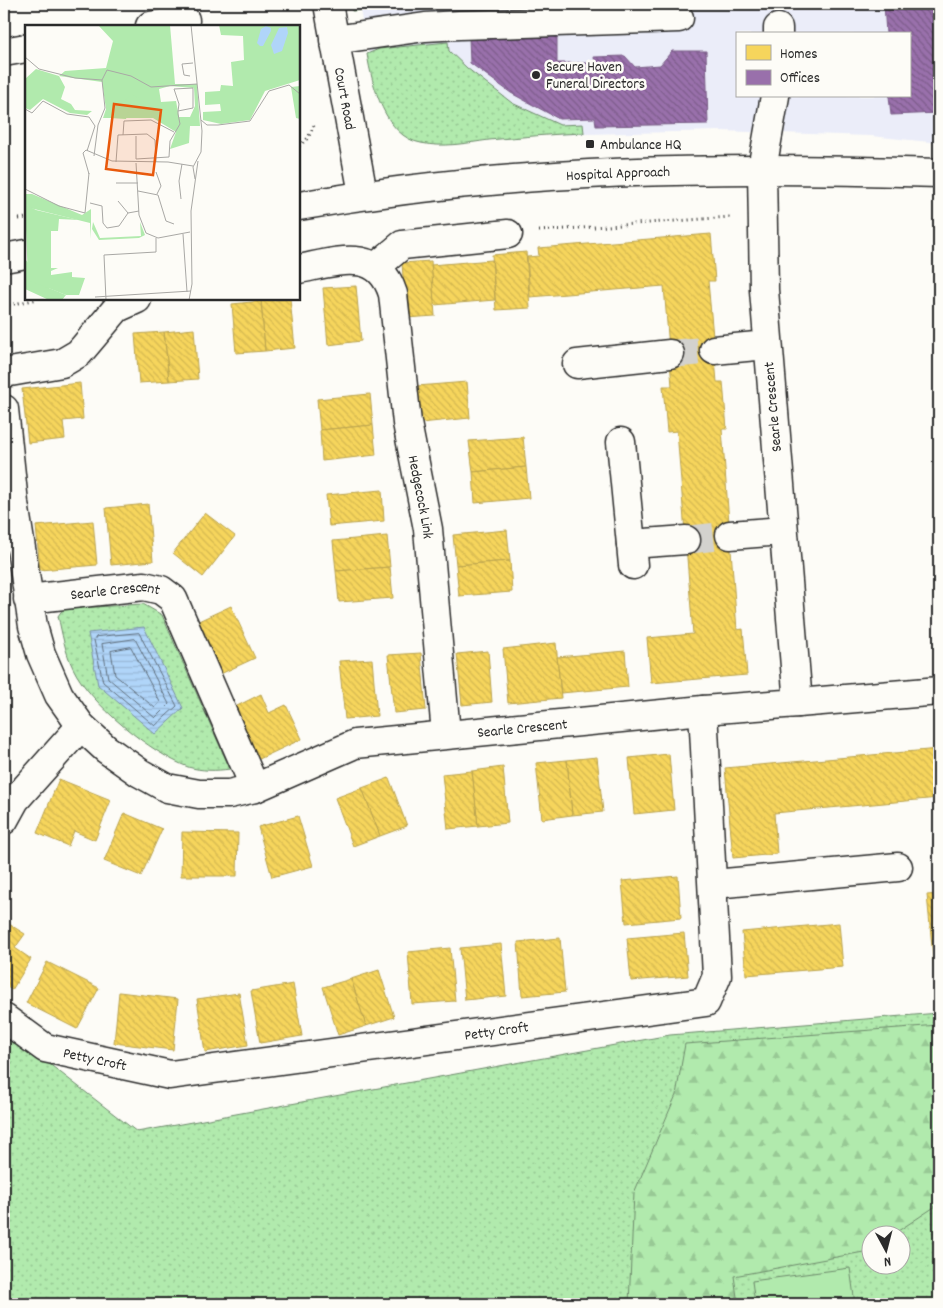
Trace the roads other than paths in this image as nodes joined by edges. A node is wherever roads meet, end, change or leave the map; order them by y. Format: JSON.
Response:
{"nodes":[{"id":1,"x":328,"y":4,"type":"edge"},
{"id":2,"x":679,"y":18,"type":"dead end"},
{"id":3,"x":185,"y":20,"type":"dead end"},
{"id":4,"x":156,"y":25,"type":"edge"},
{"id":5,"x":334,"y":40,"type":"junction"},
{"id":6,"x":25,"y":48,"type":"edge"},
{"id":7,"x":4,"y":52,"type":"edge"},
{"id":8,"x":775,"y":98,"type":"edge"},
{"id":9,"x":762,"y":169,"type":"junction"},
{"id":10,"x":939,"y":173,"type":"edge"},
{"id":11,"x":363,"y":194,"type":"junction"},
{"id":12,"x":300,"y":206,"type":"edge"},
{"id":13,"x":508,"y":234,"type":"road end"},
{"id":14,"x":25,"y":254,"type":"edge"},
{"id":15,"x":4,"y":258,"type":"edge"},
{"id":16,"x":376,"y":267,"type":"junction"},
{"id":17,"x":300,"y":269,"type":"edge"},
{"id":18,"x":135,"y":300,"type":"edge"},
{"id":19,"x":767,"y":344,"type":"junction"},
{"id":20,"x":714,"y":350,"type":"tunnel mouth"},
{"id":21,"x":670,"y":354,"type":"tunnel mouth"},
{"id":22,"x":577,"y":364,"type":"dead end"},
{"id":23,"x":4,"y":373,"type":"edge"},
{"id":24,"x":4,"y":409,"type":"edge"},
{"id":25,"x":621,"y":442,"type":"dead end"},
{"id":26,"x":782,"y":531,"type":"junction"},
{"id":27,"x":730,"y":535,"type":"tunnel mouth"},
{"id":28,"x":686,"y":540,"type":"tunnel mouth"},
{"id":29,"x":28,"y":599,"type":"junction"},
{"id":30,"x":939,"y":691,"type":"edge"},
{"id":31,"x":798,"y":703,"type":"junction"},
{"id":32,"x":703,"y":710,"type":"junction"},
{"id":33,"x":81,"y":726,"type":"junction"},
{"id":34,"x":446,"y":734,"type":"junction"},
{"id":35,"x":255,"y":788,"type":"junction"},
{"id":36,"x":4,"y":820,"type":"edge"},
{"id":37,"x":898,"y":867,"type":"dead end"},
{"id":38,"x":714,"y":884,"type":"junction"},
{"id":39,"x":4,"y":1018,"type":"edge"}],
"edges":[{"from":1,"to":5,"type":"street","name":"Court Road"},
{"from":2,"to":5,"type":"street"},
{"from":3,"to":4,"type":"street"},
{"from":5,"to":11,"type":"street","name":"Court Road"},
{"from":6,"to":7,"type":"street"},
{"from":8,"to":9,"type":"street","name":"Searle Crescent"},
{"from":9,"to":10,"type":"street","name":"Hospital Approach"},
{"from":9,"to":11,"type":"street","name":"Hospital Approach"},
{"from":9,"to":19,"type":"street","name":"Searle Crescent"},
{"from":11,"to":12,"type":"street","name":"Hospital Approach"},
{"from":13,"to":16,"type":"street"},
{"from":14,"to":15,"type":"street"},
{"from":16,"to":17,"type":"street"},
{"from":16,"to":34,"type":"street","name":"Hedgecock Link"},
{"from":18,"to":23,"type":"street"},
{"from":19,"to":20,"type":"street"},
{"from":19,"to":26,"type":"street","name":"Searle Crescent"},
{"from":21,"to":22,"type":"street"},
{"from":24,"to":29,"type":"street","name":"Searle Crescent"},
{"from":25,"to":28,"type":"street"},
{"from":26,"to":27,"type":"street"},
{"from":26,"to":31,"type":"street","name":"Searle Crescent"},
{"from":29,"to":33,"type":"street","name":"Searle Crescent"},
{"from":29,"to":35,"type":"street","name":"Searle Crescent"},
{"from":30,"to":31,"type":"street","name":"Searle Crescent"},
{"from":31,"to":32,"type":"street","name":"Searle Crescent"},
{"from":32,"to":34,"type":"street","name":"Searle Crescent"},
{"from":32,"to":38,"type":"street","name":"Petty Croft"},
{"from":33,"to":35,"type":"street","name":"Searle Crescent"},
{"from":33,"to":36,"type":"street"},
{"from":34,"to":35,"type":"street","name":"Searle Crescent"},
{"from":37,"to":38,"type":"street"},
{"from":38,"to":39,"type":"street","name":"Petty Croft"}]}
